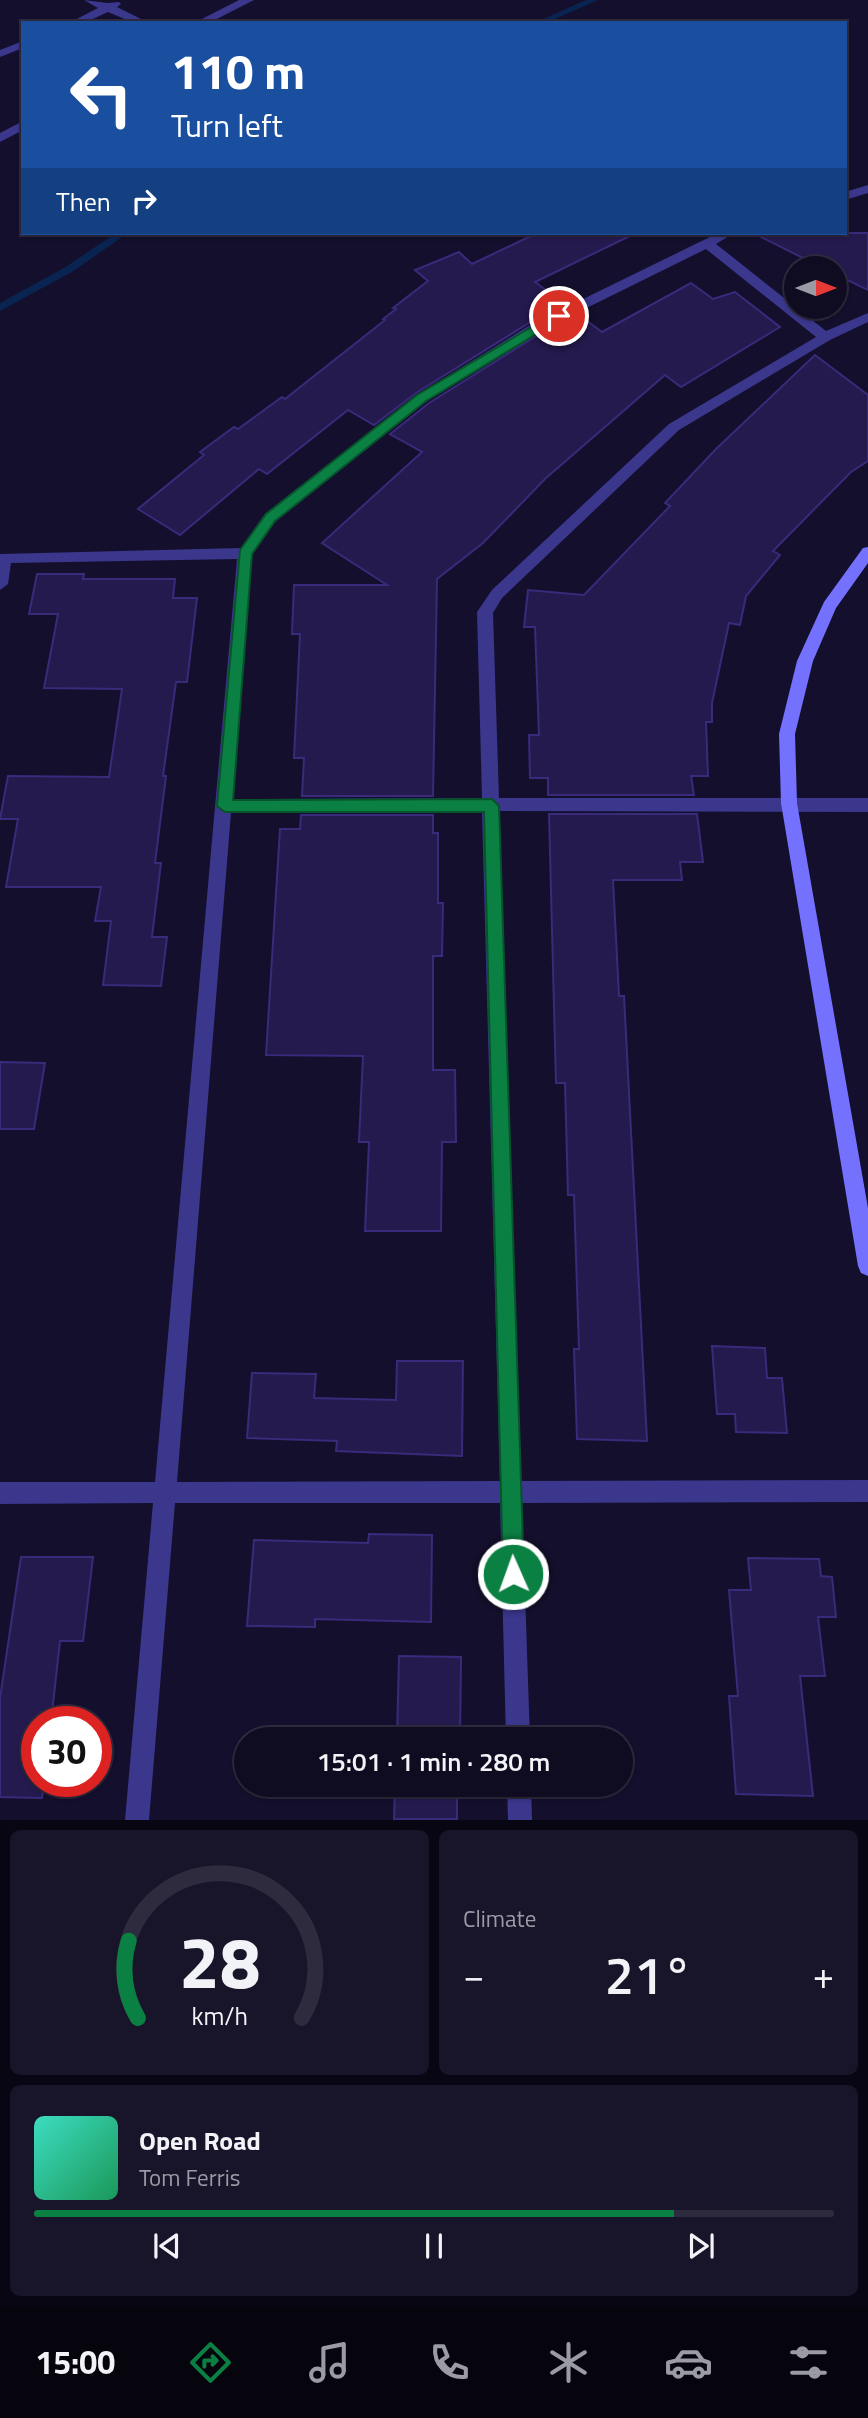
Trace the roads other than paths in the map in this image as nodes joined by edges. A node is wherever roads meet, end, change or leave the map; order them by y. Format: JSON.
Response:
{"nodes":[{"id":1,"x":90,"y":0,"type":"edge"},
{"id":2,"x":121,"y":0,"type":"edge"},
{"id":3,"x":248,"y":0,"type":"edge"},
{"id":4,"x":110,"y":8,"type":"junction"},
{"id":5,"x":79,"y":21,"type":"edge"},
{"id":6,"x":139,"y":21,"type":"edge"},
{"id":7,"x":203,"y":21,"type":"edge"},
{"id":8,"x":21,"y":45,"type":"edge"},
{"id":9,"x":0,"y":54,"type":"edge"},
{"id":10,"x":21,"y":126,"type":"edge"},
{"id":11,"x":0,"y":138,"type":"edge"},
{"id":12,"x":868,"y":189,"type":"edge"},
{"id":13,"x":847,"y":195,"type":"edge"},
{"id":14,"x":723,"y":235,"type":"edge"},
{"id":15,"x":705,"y":242,"type":"junction"},
{"id":16,"x":868,"y":317,"type":"edge"},
{"id":17,"x":825,"y":337,"type":"junction"},
{"id":18,"x":868,"y":552,"type":"edge"},
{"id":19,"x":245,"y":553,"type":"junction"},
{"id":20,"x":0,"y":584,"type":"edge"},
{"id":21,"x":789,"y":803,"type":"junction"},
{"id":22,"x":868,"y":805,"type":"edge"},
{"id":23,"x":225,"y":806,"type":"junction"},
{"id":24,"x":492,"y":806,"type":"junction"},
{"id":25,"x":868,"y":1266,"type":"edge"},
{"id":26,"x":868,"y":1491,"type":"edge"},
{"id":27,"x":166,"y":1492,"type":"junction"},
{"id":28,"x":511,"y":1492,"type":"junction"},
{"id":29,"x":0,"y":1493,"type":"edge"},
{"id":30,"x":518,"y":1727,"type":"edge"},
{"id":31,"x":519,"y":1797,"type":"edge"},
{"id":32,"x":137,"y":1819,"type":"edge"},
{"id":33,"x":520,"y":1819,"type":"edge"}],
"edges":[{"from":1,"to":4,"type":"street"},
{"from":2,"to":4,"type":"street"},
{"from":3,"to":7,"type":"street"},
{"from":4,"to":5,"type":"street"},
{"from":4,"to":6,"type":"street"},
{"from":8,"to":9,"type":"street"},
{"from":10,"to":11,"type":"street"},
{"from":12,"to":13,"type":"street"},
{"from":14,"to":15,"type":"street"},
{"from":15,"to":17,"type":"street"},
{"from":15,"to":19,"type":"street"},
{"from":16,"to":17,"type":"street"},
{"from":17,"to":24,"type":"street"},
{"from":18,"to":21,"type":"street"},
{"from":19,"to":20,"type":"street"},
{"from":19,"to":23,"type":"street"},
{"from":21,"to":22,"type":"street"},
{"from":21,"to":24,"type":"street"},
{"from":21,"to":25,"type":"street"},
{"from":23,"to":24,"type":"street"},
{"from":23,"to":27,"type":"street"},
{"from":24,"to":28,"type":"street"},
{"from":26,"to":28,"type":"street"},
{"from":27,"to":28,"type":"street"},
{"from":27,"to":29,"type":"street"},
{"from":27,"to":32,"type":"street"},
{"from":28,"to":30,"type":"street"},
{"from":31,"to":33,"type":"street"}]}
